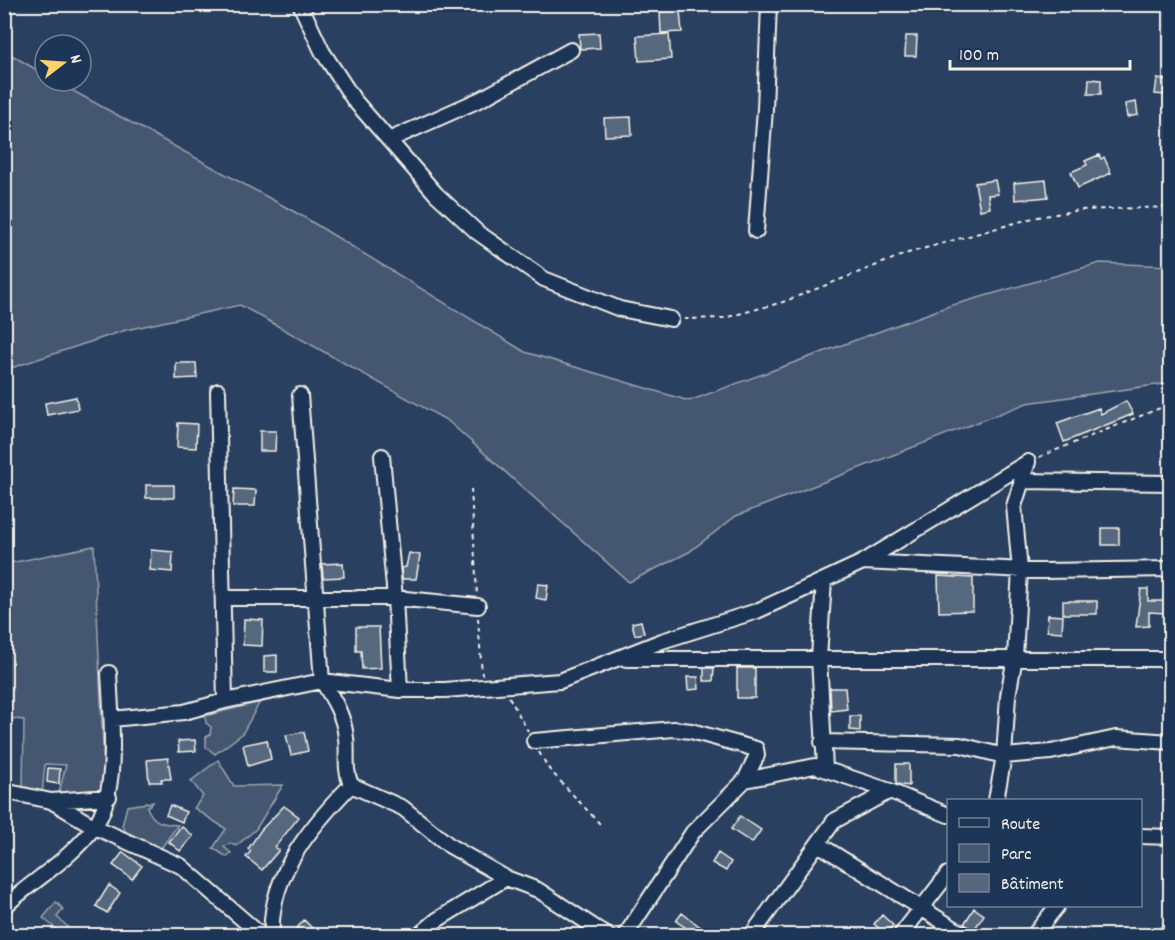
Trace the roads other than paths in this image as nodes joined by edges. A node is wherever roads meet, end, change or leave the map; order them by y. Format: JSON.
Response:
{"nodes":[{"id":1,"x":300,"y":4,"type":"edge"},
{"id":2,"x":769,"y":4,"type":"edge"},
{"id":3,"x":571,"y":50,"type":"dead end"},
{"id":4,"x":389,"y":140,"type":"junction"},
{"id":5,"x":756,"y":231,"type":"dead end"},
{"id":6,"x":671,"y":319,"type":"road end"},
{"id":7,"x":218,"y":391,"type":"dead end"},
{"id":8,"x":300,"y":395,"type":"dead end"},
{"id":9,"x":382,"y":456,"type":"dead end"},
{"id":10,"x":1020,"y":481,"type":"junction"},
{"id":11,"x":1170,"y":483,"type":"edge"},
{"id":12,"x":863,"y":562,"type":"junction"},
{"id":13,"x":1170,"y":569,"type":"edge"},
{"id":14,"x":1020,"y":570,"type":"junction"},
{"id":15,"x":824,"y":580,"type":"junction"},
{"id":16,"x":223,"y":598,"type":"junction"},
{"id":17,"x":395,"y":598,"type":"junction"},
{"id":18,"x":316,"y":599,"type":"junction"},
{"id":19,"x":478,"y":606,"type":"road end"},
{"id":20,"x":1015,"y":657,"type":"junction"},
{"id":21,"x":819,"y":658,"type":"junction"},
{"id":22,"x":618,"y":659,"type":"junction"},
{"id":23,"x":1170,"y":659,"type":"edge"},
{"id":24,"x":109,"y":673,"type":"dead end"},
{"id":25,"x":322,"y":681,"type":"junction"},
{"id":26,"x":400,"y":690,"type":"junction"},
{"id":27,"x":225,"y":701,"type":"junction"},
{"id":28,"x":112,"y":719,"type":"junction"},
{"id":29,"x":534,"y":741,"type":"road end"},
{"id":30,"x":822,"y":742,"type":"junction"},
{"id":31,"x":1170,"y":742,"type":"edge"},
{"id":32,"x":1004,"y":756,"type":"junction"},
{"id":33,"x":825,"y":768,"type":"junction"},
{"id":34,"x":745,"y":780,"type":"junction"},
{"id":35,"x":351,"y":785,"type":"junction"},
{"id":36,"x":4,"y":791,"type":"edge"},
{"id":37,"x":890,"y":791,"type":"junction"},
{"id":38,"x":109,"y":797,"type":"junction"},
{"id":39,"x":996,"y":799,"type":"edge"},
{"id":40,"x":51,"y":801,"type":"junction"},
{"id":41,"x":947,"y":815,"type":"edge"},
{"id":42,"x":95,"y":826,"type":"junction"},
{"id":43,"x":1142,"y":836,"type":"edge"},
{"id":44,"x":1170,"y":837,"type":"edge"},
{"id":45,"x":818,"y":844,"type":"junction"},
{"id":46,"x":947,"y":875,"type":"edge"},
{"id":47,"x":506,"y":878,"type":"junction"},
{"id":48,"x":4,"y":907,"type":"edge"},
{"id":49,"x":923,"y":907,"type":"junction"},
{"id":50,"x":1056,"y":907,"type":"edge"},
{"id":51,"x":1170,"y":929,"type":"edge"},
{"id":52,"x":262,"y":936,"type":"edge"},
{"id":53,"x":272,"y":936,"type":"edge"},
{"id":54,"x":418,"y":936,"type":"edge"},
{"id":55,"x":608,"y":936,"type":"edge"},
{"id":56,"x":625,"y":936,"type":"edge"},
{"id":57,"x":751,"y":936,"type":"edge"},
{"id":58,"x":900,"y":936,"type":"edge"},
{"id":59,"x":966,"y":936,"type":"edge"},
{"id":60,"x":1033,"y":936,"type":"edge"},
{"id":61,"x":1164,"y":936,"type":"edge"}],
"edges":[{"from":1,"to":4,"type":"street"},
{"from":2,"to":5,"type":"street"},
{"from":3,"to":4,"type":"street"},
{"from":4,"to":6,"type":"street"},
{"from":7,"to":16,"type":"street"},
{"from":8,"to":18,"type":"street"},
{"from":9,"to":17,"type":"street"},
{"from":10,"to":11,"type":"street"},
{"from":10,"to":12,"type":"street"},
{"from":10,"to":14,"type":"street"},
{"from":12,"to":14,"type":"street"},
{"from":12,"to":15,"type":"street"},
{"from":13,"to":14,"type":"street"},
{"from":14,"to":20,"type":"street"},
{"from":15,"to":21,"type":"street"},
{"from":15,"to":22,"type":"street"},
{"from":16,"to":18,"type":"street"},
{"from":16,"to":27,"type":"street"},
{"from":17,"to":18,"type":"street"},
{"from":17,"to":19,"type":"street"},
{"from":17,"to":26,"type":"street"},
{"from":18,"to":25,"type":"street"},
{"from":20,"to":21,"type":"street"},
{"from":20,"to":23,"type":"street"},
{"from":20,"to":32,"type":"street"},
{"from":21,"to":22,"type":"street"},
{"from":21,"to":30,"type":"street"},
{"from":22,"to":26,"type":"street"},
{"from":24,"to":28,"type":"street"},
{"from":25,"to":26,"type":"street"},
{"from":25,"to":27,"type":"street"},
{"from":25,"to":35,"type":"street"},
{"from":27,"to":28,"type":"street"},
{"from":28,"to":38,"type":"street"},
{"from":29,"to":34,"type":"street"},
{"from":30,"to":32,"type":"street"},
{"from":30,"to":33,"type":"street"},
{"from":31,"to":32,"type":"street"},
{"from":32,"to":39,"type":"street"},
{"from":33,"to":34,"type":"street"},
{"from":33,"to":37,"type":"street"},
{"from":34,"to":56,"type":"street"},
{"from":35,"to":47,"type":"street"},
{"from":35,"to":53,"type":"street"},
{"from":36,"to":40,"type":"street"},
{"from":37,"to":41,"type":"street"},
{"from":37,"to":45,"type":"street"},
{"from":38,"to":40,"type":"street"},
{"from":38,"to":42,"type":"street"},
{"from":40,"to":42,"type":"street"},
{"from":42,"to":48,"type":"street"},
{"from":42,"to":52,"type":"street"},
{"from":43,"to":44,"type":"street"},
{"from":45,"to":49,"type":"street"},
{"from":45,"to":57,"type":"street"},
{"from":46,"to":49,"type":"street"},
{"from":47,"to":54,"type":"street"},
{"from":47,"to":55,"type":"street"},
{"from":49,"to":58,"type":"street"},
{"from":49,"to":59,"type":"street"},
{"from":50,"to":60,"type":"street"},
{"from":51,"to":61,"type":"street"}]}
